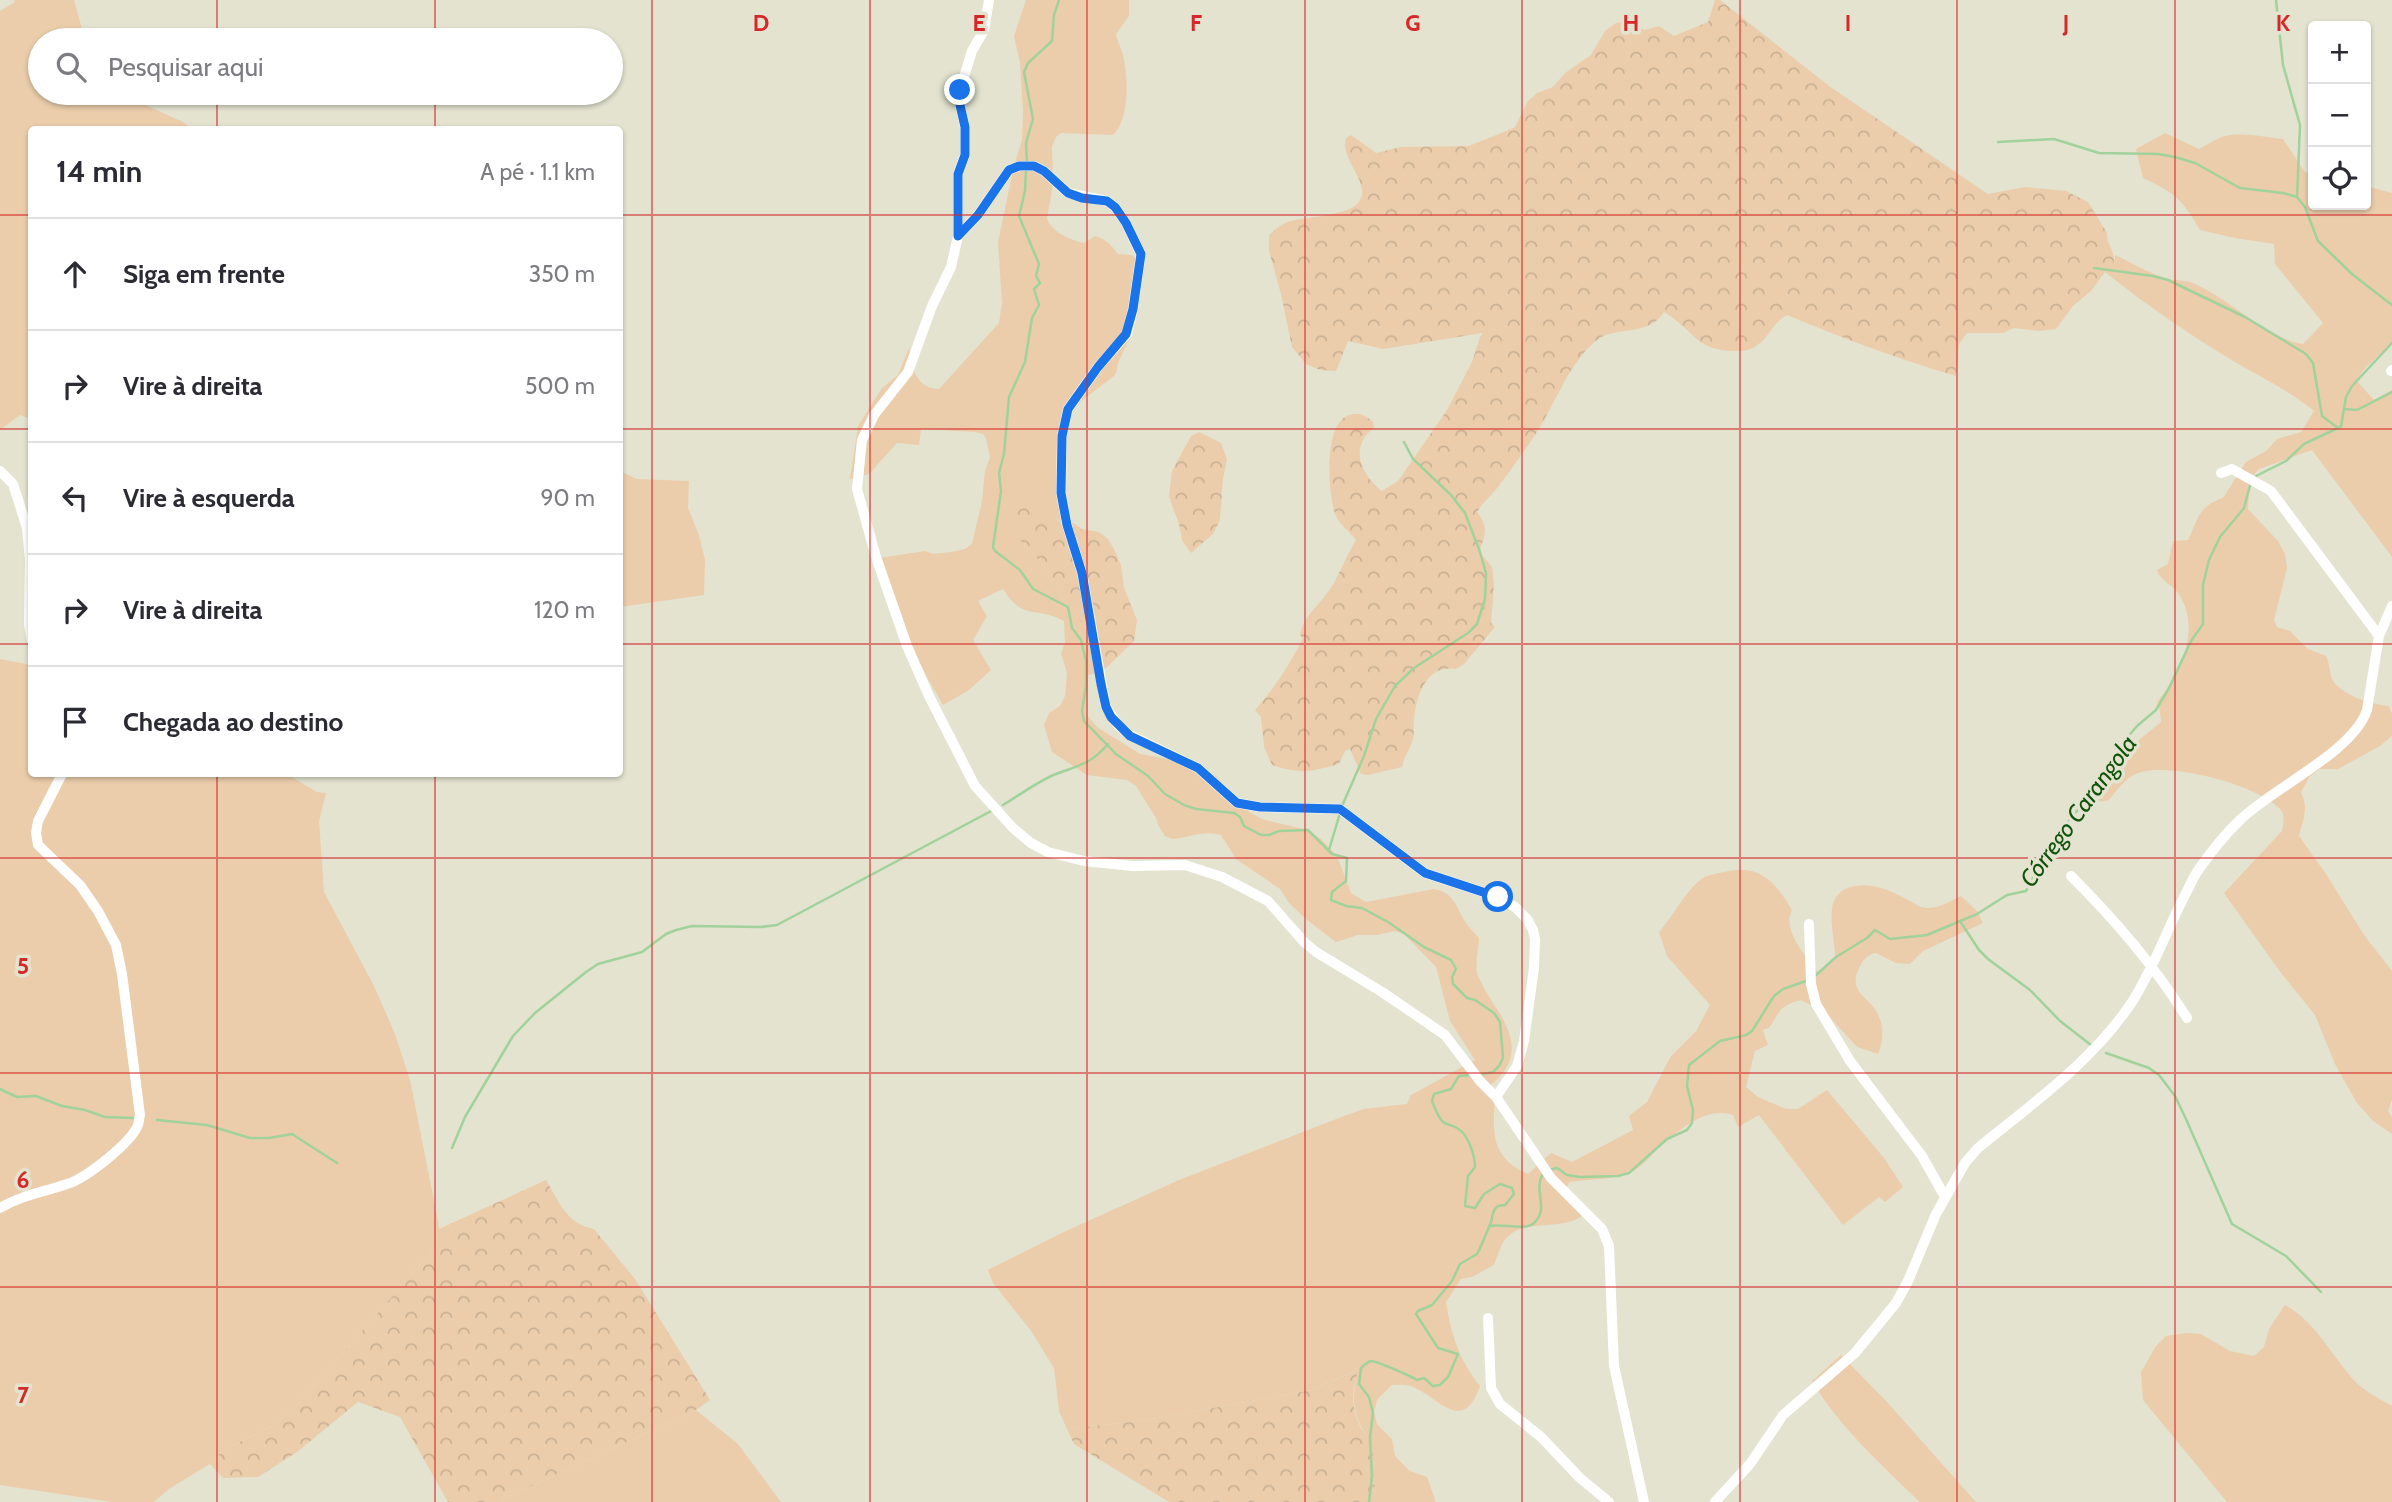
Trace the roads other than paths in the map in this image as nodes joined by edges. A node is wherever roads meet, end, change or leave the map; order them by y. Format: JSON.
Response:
{"nodes":[{"id":1,"x":989,"y":0,"type":"edge"},
{"id":2,"x":958,"y":236,"type":"junction"},
{"id":3,"x":0,"y":471,"type":"edge"},
{"id":4,"x":2221,"y":473,"type":"dead end"},
{"id":5,"x":28,"y":539,"type":"edge"},
{"id":6,"x":2392,"y":606,"type":"edge"},
{"id":7,"x":2379,"y":636,"type":"junction"},
{"id":8,"x":60,"y":777,"type":"edge"},
{"id":9,"x":2071,"y":876,"type":"dead end"},
{"id":10,"x":1809,"y":924,"type":"dead end"},
{"id":11,"x":2152,"y":967,"type":"junction"},
{"id":12,"x":2187,"y":1018,"type":"dead end"},
{"id":13,"x":1496,"y":1097,"type":"junction"},
{"id":14,"x":1945,"y":1197,"type":"junction"},
{"id":15,"x":0,"y":1208,"type":"edge"},
{"id":16,"x":1488,"y":1318,"type":"dead end"},
{"id":17,"x":1609,"y":1502,"type":"edge"},
{"id":18,"x":1644,"y":1502,"type":"edge"},
{"id":19,"x":1715,"y":1502,"type":"edge"}],
"edges":[{"from":1,"to":2,"type":"street"},
{"from":2,"to":13,"type":"street"},
{"from":2,"to":13,"type":"street"},
{"from":3,"to":5,"type":"street"},
{"from":4,"to":7,"type":"street"},
{"from":6,"to":7,"type":"street"},
{"from":7,"to":11,"type":"street"},
{"from":8,"to":15,"type":"street"},
{"from":9,"to":11,"type":"street"},
{"from":10,"to":14,"type":"street"},
{"from":11,"to":12,"type":"street"},
{"from":11,"to":14,"type":"street"},
{"from":13,"to":18,"type":"street"},
{"from":14,"to":19,"type":"street"},
{"from":16,"to":17,"type":"street"}]}
